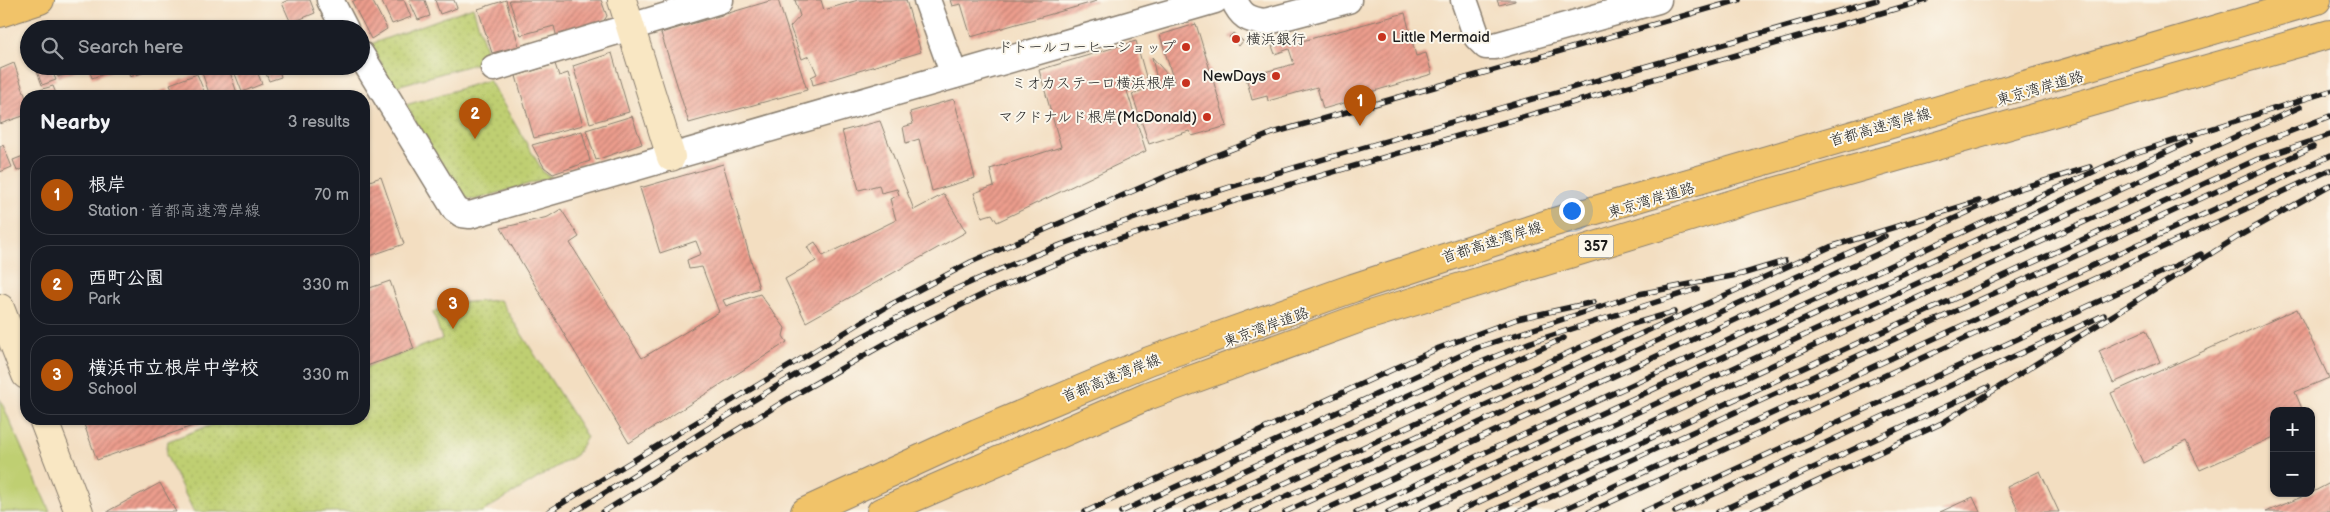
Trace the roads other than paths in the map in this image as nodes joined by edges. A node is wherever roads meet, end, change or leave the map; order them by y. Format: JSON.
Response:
{"nodes":[{"id":1,"x":40,"y":0,"type":"edge"},
{"id":2,"x":330,"y":0,"type":"edge"},
{"id":3,"x":622,"y":0,"type":"edge"},
{"id":4,"x":720,"y":0,"type":"edge"},
{"id":5,"x":927,"y":0,"type":"edge"},
{"id":6,"x":1214,"y":0,"type":"edge"},
{"id":7,"x":1234,"y":0,"type":"edge"},
{"id":8,"x":1348,"y":0,"type":"edge"},
{"id":9,"x":1464,"y":0,"type":"edge"},
{"id":10,"x":1658,"y":0,"type":"edge"},
{"id":11,"x":2317,"y":0,"type":"edge"},
{"id":12,"x":2330,"y":4,"type":"edge"},
{"id":13,"x":0,"y":13,"type":"edge"},
{"id":14,"x":340,"y":20,"type":"edge"},
{"id":15,"x":630,"y":26,"type":"junction"},
{"id":16,"x":2330,"y":34,"type":"edge"},
{"id":17,"x":2330,"y":42,"type":"edge"},
{"id":18,"x":494,"y":68,"type":"dead end"},
{"id":19,"x":370,"y":70,"type":"edge"},
{"id":20,"x":954,"y":75,"type":"junction"},
{"id":21,"x":671,"y":157,"type":"junction"},
{"id":22,"x":0,"y":308,"type":"edge"},
{"id":23,"x":20,"y":360,"type":"edge"},
{"id":24,"x":45,"y":425,"type":"edge"},
{"id":25,"x":79,"y":512,"type":"edge"},
{"id":26,"x":804,"y":512,"type":"edge"},
{"id":27,"x":821,"y":512,"type":"edge"},
{"id":28,"x":881,"y":512,"type":"edge"},
{"id":29,"x":905,"y":512,"type":"edge"}],
"edges":[{"from":1,"to":13,"type":"main road"},
{"from":2,"to":14,"type":"street"},
{"from":3,"to":15,"type":"street"},
{"from":4,"to":15,"type":"street"},
{"from":5,"to":20,"type":"street"},
{"from":6,"to":20,"type":"street"},
{"from":7,"to":8,"type":"street"},
{"from":9,"to":10,"type":"street"},
{"from":11,"to":26,"type":"main road","name":"首都高速湾岸線"},
{"from":12,"to":27,"type":"main road","name":"東京湾岸道路","number":"357"},
{"from":15,"to":18,"type":"street"},
{"from":15,"to":21,"type":"street"},
{"from":16,"to":28,"type":"main road","name":"東京湾岸道路","number":"357"},
{"from":17,"to":29,"type":"main road"},
{"from":19,"to":21,"type":"street"},
{"from":20,"to":21,"type":"street"},
{"from":22,"to":23,"type":"street"},
{"from":24,"to":25,"type":"street"}]}
